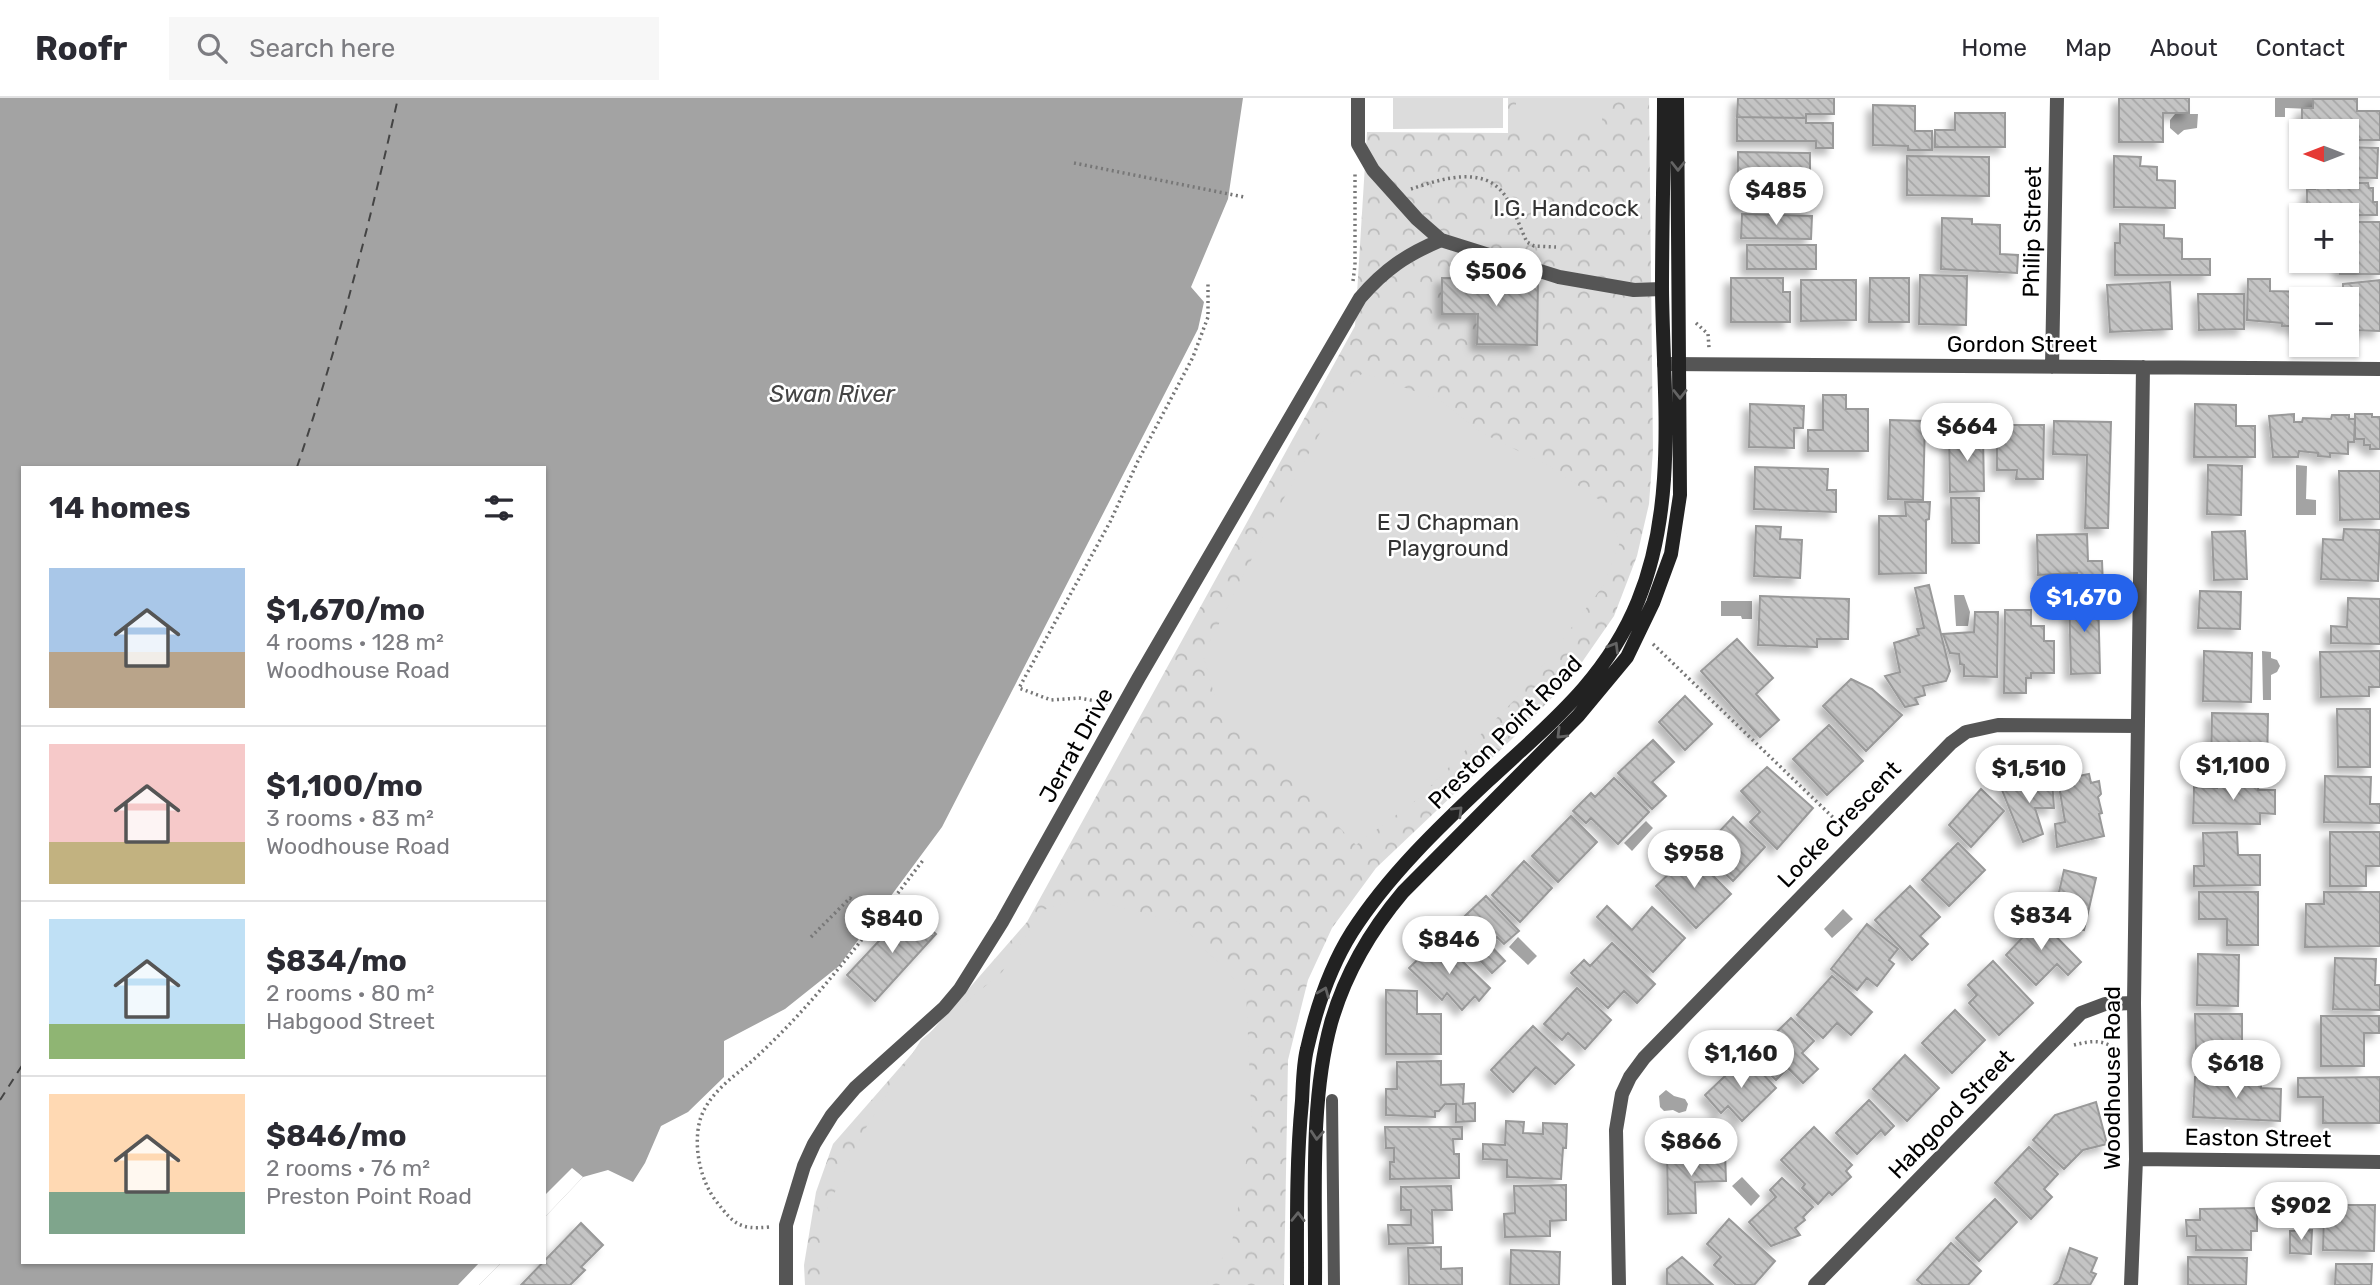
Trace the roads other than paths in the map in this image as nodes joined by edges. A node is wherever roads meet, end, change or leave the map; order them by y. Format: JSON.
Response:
{"nodes":[{"id":1,"x":1358,"y":98,"type":"edge"},
{"id":2,"x":1664,"y":98,"type":"edge"},
{"id":3,"x":1677,"y":98,"type":"edge"},
{"id":4,"x":2057,"y":98,"type":"edge"},
{"id":5,"x":1441,"y":240,"type":"junction"},
{"id":6,"x":1662,"y":289,"type":"junction"},
{"id":7,"x":1664,"y":364,"type":"junction"},
{"id":8,"x":1680,"y":364,"type":"junction"},
{"id":9,"x":2052,"y":367,"type":"junction"},
{"id":10,"x":2143,"y":367,"type":"junction"},
{"id":11,"x":2380,"y":369,"type":"edge"},
{"id":12,"x":2138,"y":726,"type":"junction"},
{"id":13,"x":2134,"y":1003,"type":"junction"},
{"id":14,"x":1332,"y":1100,"type":"dead end"},
{"id":15,"x":2136,"y":1159,"type":"junction"},
{"id":16,"x":2380,"y":1162,"type":"edge"},
{"id":17,"x":1315,"y":1282,"type":"edge"},
{"id":18,"x":1334,"y":1282,"type":"edge"},
{"id":19,"x":786,"y":1285,"type":"edge"},
{"id":20,"x":1297,"y":1285,"type":"edge"},
{"id":21,"x":1619,"y":1285,"type":"edge"},
{"id":22,"x":1815,"y":1285,"type":"edge"},
{"id":23,"x":2132,"y":1285,"type":"edge"}],
"edges":[{"from":1,"to":5,"type":"street"},
{"from":2,"to":6,"type":"main road","name":"Preston Point Road"},
{"from":3,"to":8,"type":"main road","name":"Preston Point Road","one_way":true},
{"from":4,"to":9,"type":"street","name":"Philip Street"},
{"from":5,"to":6,"type":"street"},
{"from":5,"to":19,"type":"street","name":"Jerrat Drive"},
{"from":6,"to":7,"type":"main road","name":"Preston Point Road"},
{"from":7,"to":8,"type":"street","name":"Gordon Street"},
{"from":20,"to":7,"type":"main road","name":"Preston Point Road","one_way":true},
{"from":8,"to":9,"type":"street","name":"Gordon Street"},
{"from":8,"to":17,"type":"main road","name":"Preston Point Road","one_way":true},
{"from":9,"to":10,"type":"street","name":"Gordon Street"},
{"from":10,"to":11,"type":"street","name":"Gordon Street"},
{"from":10,"to":12,"type":"street","name":"Woodhouse Road"},
{"from":12,"to":13,"type":"street","name":"Woodhouse Road"},
{"from":12,"to":21,"type":"street","name":"Locke Crescent"},
{"from":13,"to":15,"type":"street","name":"Woodhouse Road"},
{"from":13,"to":22,"type":"street","name":"Habgood Street"},
{"from":14,"to":18,"type":"lane"},
{"from":15,"to":16,"type":"street","name":"Easton Street"},
{"from":15,"to":23,"type":"street","name":"Woodhouse Road"},
{"from":17,"to":18,"type":"lane"}]}
